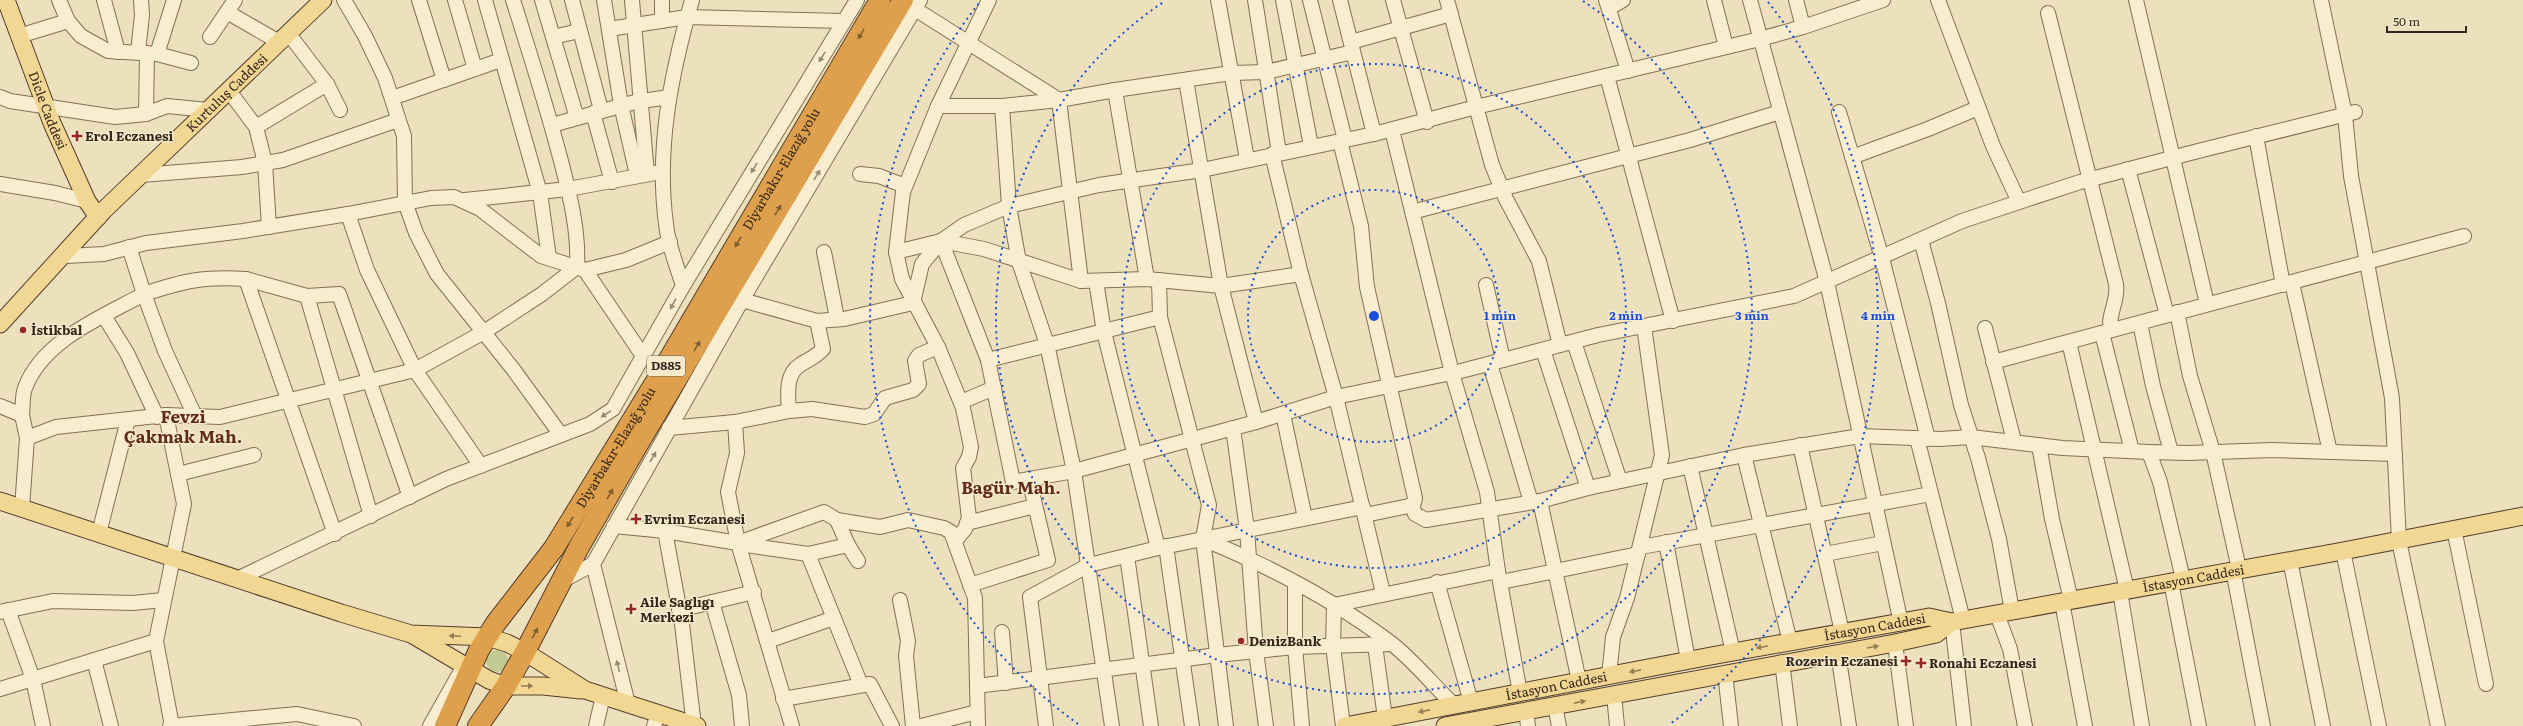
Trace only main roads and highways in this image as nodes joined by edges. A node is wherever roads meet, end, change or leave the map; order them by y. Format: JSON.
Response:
{"nodes":[{"id":1,"x":6,"y":0,"type":"edge"},
{"id":2,"x":323,"y":0,"type":"edge"},
{"id":3,"x":880,"y":0,"type":"edge"},
{"id":4,"x":913,"y":3,"type":"edge"},
{"id":5,"x":98,"y":217,"type":"junction"},
{"id":6,"x":0,"y":324,"type":"edge"},
{"id":7,"x":0,"y":501,"type":"edge"},
{"id":8,"x":2523,"y":516,"type":"edge"},
{"id":9,"x":1957,"y":621,"type":"junction"},
{"id":10,"x":411,"y":634,"type":"junction"},
{"id":11,"x":488,"y":637,"type":"junction"},
{"id":12,"x":525,"y":652,"type":"junction"},
{"id":13,"x":468,"y":668,"type":"junction"},
{"id":14,"x":498,"y":683,"type":"junction"},
{"id":15,"x":585,"y":690,"type":"junction"},
{"id":16,"x":1527,"y":718,"type":"edge"},
{"id":17,"x":656,"y":720,"type":"edge"},
{"id":18,"x":1490,"y":722,"type":"edge"},
{"id":19,"x":1453,"y":725,"type":"edge"},
{"id":20,"x":445,"y":726,"type":"edge"},
{"id":21,"x":478,"y":726,"type":"edge"},
{"id":22,"x":695,"y":726,"type":"edge"},
{"id":23,"x":1344,"y":726,"type":"edge"}],
"edges":[{"from":1,"to":5,"type":"main road","name":"Dicle Caddesi"},
{"from":2,"to":5,"type":"main road","name":"Kurtuluş Caddesi"},
{"from":3,"to":11,"type":"highway","name":"Diyarbakır-Elazığ yolu","number":"D885","one_way":true},
{"from":12,"to":4,"type":"highway","name":"Diyarbakır-Elazığ yolu","number":"D885","one_way":true},
{"from":5,"to":6,"type":"main road","name":"Kurtuluş Caddesi"},
{"from":7,"to":10,"type":"main road"},
{"from":8,"to":9,"type":"main road","name":"İstasyon Caddesi"},
{"from":16,"to":9,"type":"main road","one_way":true},
{"from":9,"to":23,"type":"main road","name":"İstasyon Caddesi","one_way":true},
{"from":11,"to":10,"type":"main road","one_way":true},
{"from":10,"to":13,"type":"main road"},
{"from":11,"to":12,"type":"main road"},
{"from":11,"to":13,"type":"highway","name":"Diyarbakır-Elazığ yolu","number":"D885"},
{"from":12,"to":14,"type":"highway","name":"Diyarbakır-Elazığ yolu","number":"D885"},
{"from":12,"to":15,"type":"main road"},
{"from":13,"to":14,"type":"main road"},
{"from":13,"to":20,"type":"highway","name":"Diyarbakır-Elazığ yolu","number":"D885"},
{"from":14,"to":15,"type":"main road","one_way":true},
{"from":14,"to":21,"type":"highway","name":"Diyarbakır-Elazığ yolu","number":"D885"},
{"from":15,"to":17,"type":"main road"},
{"from":16,"to":18,"type":"main road"},
{"from":17,"to":22,"type":"main road"},
{"from":18,"to":19,"type":"main road"}]}
